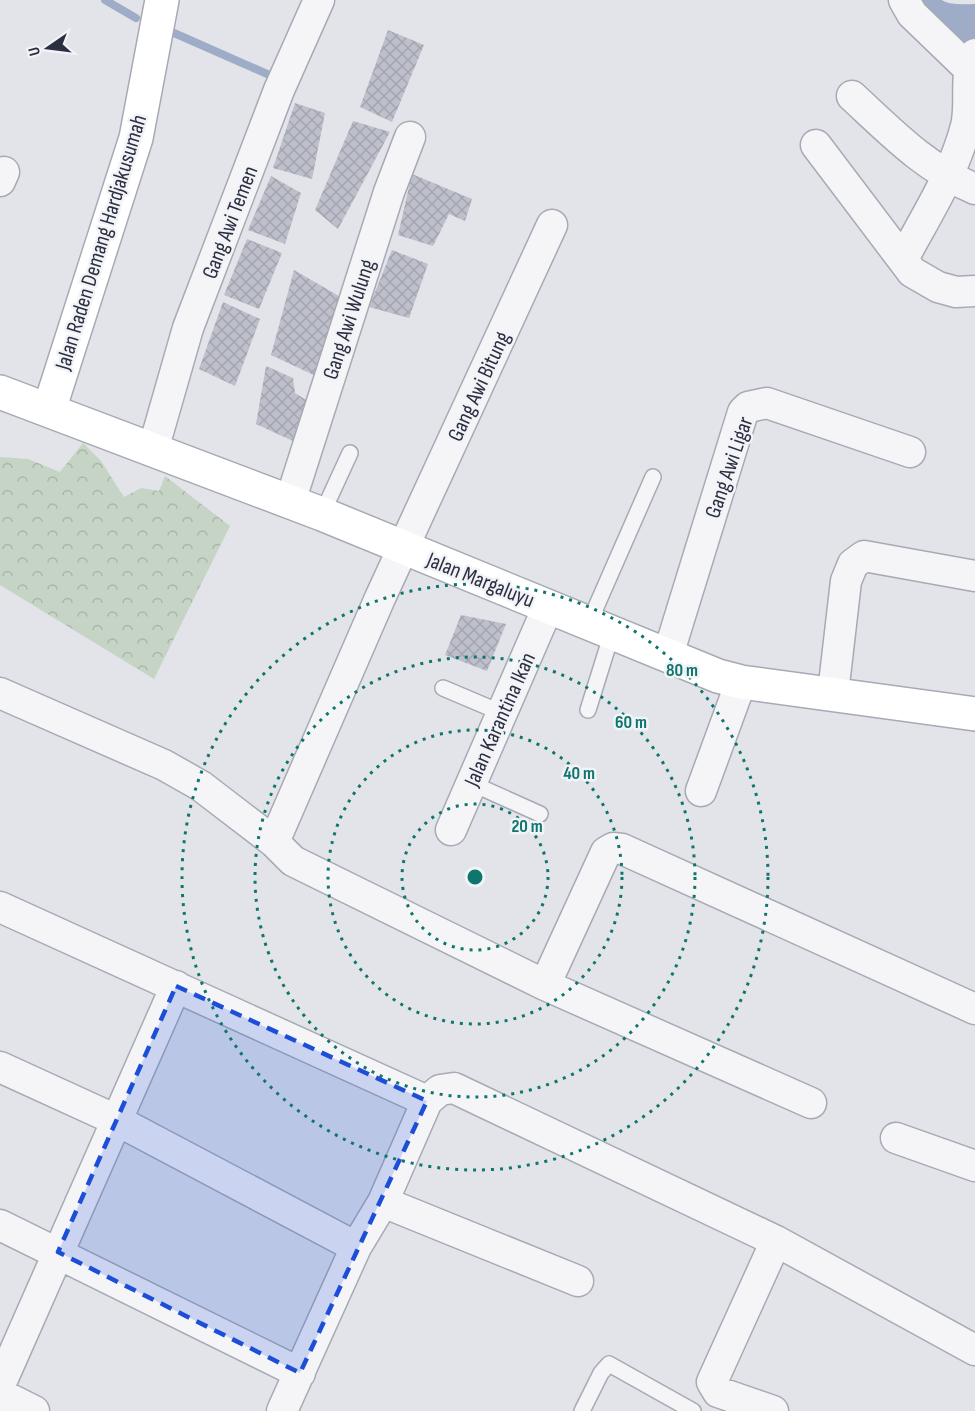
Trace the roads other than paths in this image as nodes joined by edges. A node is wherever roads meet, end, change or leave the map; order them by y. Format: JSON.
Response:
{"nodes":[{"id":1,"x":162,"y":0,"type":"edge"},
{"id":2,"x":319,"y":0,"type":"edge"},
{"id":3,"x":904,"y":0,"type":"edge"},
{"id":4,"x":971,"y":61,"type":"edge"},
{"id":5,"x":852,"y":96,"type":"dead end"},
{"id":6,"x":410,"y":137,"type":"dead end"},
{"id":7,"x":816,"y":145,"type":"dead end"},
{"id":8,"x":946,"y":176,"type":"junction"},
{"id":9,"x":975,"y":189,"type":"edge"},
{"id":10,"x":552,"y":225,"type":"dead end"},
{"id":11,"x":903,"y":259,"type":"junction"},
{"id":12,"x":975,"y":291,"type":"edge"},
{"id":13,"x":26,"y":401,"type":"edge"},
{"id":14,"x":153,"y":450,"type":"junction"},
{"id":15,"x":910,"y":452,"type":"dead end"},
{"id":16,"x":350,"y":453,"type":"dead end"},
{"id":17,"x":653,"y":477,"type":"dead end"},
{"id":18,"x":290,"y":502,"type":"junction"},
{"id":19,"x":322,"y":514,"type":"junction"},
{"id":20,"x":404,"y":548,"type":"junction"},
{"id":21,"x":975,"y":576,"type":"edge"},
{"id":22,"x":548,"y":607,"type":"junction"},
{"id":23,"x":600,"y":628,"type":"junction"},
{"id":24,"x":668,"y":655,"type":"junction"},
{"id":25,"x":741,"y":682,"type":"junction"},
{"id":26,"x":443,"y":688,"type":"dead end"},
{"id":27,"x":0,"y":693,"type":"edge"},
{"id":28,"x":833,"y":693,"type":"junction"},
{"id":29,"x":588,"y":710,"type":"dead end"},
{"id":30,"x":502,"y":713,"type":"junction"},
{"id":31,"x":975,"y":714,"type":"edge"},
{"id":32,"x":471,"y":783,"type":"junction"},
{"id":33,"x":700,"y":791,"type":"dead end"},
{"id":34,"x":540,"y":814,"type":"dead end"},
{"id":35,"x":451,"y":830,"type":"dead end"},
{"id":36,"x":274,"y":842,"type":"junction"},
{"id":37,"x":0,"y":908,"type":"edge"},
{"id":38,"x":545,"y":985,"type":"junction"},
{"id":39,"x":176,"y":986,"type":"junction"},
{"id":40,"x":975,"y":1009,"type":"edge"},
{"id":41,"x":0,"y":1067,"type":"edge"},
{"id":42,"x":427,"y":1101,"type":"junction"},
{"id":43,"x":811,"y":1103,"type":"dead end"},
{"id":44,"x":116,"y":1120,"type":"junction"},
{"id":45,"x":896,"y":1138,"type":"dead end"},
{"id":46,"x":975,"y":1166,"type":"edge"},
{"id":47,"x":383,"y":1202,"type":"junction"},
{"id":48,"x":0,"y":1225,"type":"edge"},
{"id":49,"x":776,"y":1241,"type":"junction"},
{"id":50,"x":356,"y":1247,"type":"junction"},
{"id":51,"x":58,"y":1252,"type":"junction"},
{"id":52,"x":578,"y":1281,"type":"dead end"},
{"id":53,"x":975,"y":1350,"type":"edge"},
{"id":54,"x":300,"y":1373,"type":"junction"},
{"id":55,"x":0,"y":1385,"type":"edge"},
{"id":56,"x":0,"y":1394,"type":"edge"},
{"id":57,"x":34,"y":1411,"type":"edge"},
{"id":58,"x":282,"y":1411,"type":"edge"},
{"id":59,"x":582,"y":1411,"type":"edge"},
{"id":60,"x":693,"y":1411,"type":"edge"},
{"id":61,"x":773,"y":1411,"type":"edge"}],
"edges":[{"from":1,"to":13,"type":"main road","name":"Jalan Raden Demang Hardjakusumah"},
{"from":2,"to":14,"type":"street","name":"Gang Awi Temen"},
{"from":3,"to":4,"type":"street"},
{"from":4,"to":8,"type":"street"},
{"from":5,"to":8,"type":"street"},
{"from":6,"to":18,"type":"street","name":"Gang Awi Wulung"},
{"from":7,"to":11,"type":"street"},
{"from":8,"to":9,"type":"street"},
{"from":8,"to":11,"type":"street"},
{"from":10,"to":20,"type":"street","name":"Gang Awi Bitung"},
{"from":11,"to":12,"type":"street"},
{"from":13,"to":14,"type":"main road","name":"Jalan Margaluyu"},
{"from":14,"to":18,"type":"main road","name":"Jalan Margaluyu"},
{"from":15,"to":24,"type":"street","name":"Gang Awi Ligar"},
{"from":16,"to":19,"type":"lane"},
{"from":17,"to":23,"type":"lane"},
{"from":18,"to":19,"type":"main road","name":"Jalan Margaluyu"},
{"from":19,"to":20,"type":"main road","name":"Jalan Margaluyu"},
{"from":20,"to":22,"type":"main road","name":"Jalan Margaluyu"},
{"from":20,"to":36,"type":"street","name":"Gang Awi Bitung"},
{"from":21,"to":28,"type":"street"},
{"from":22,"to":23,"type":"main road","name":"Jalan Margaluyu"},
{"from":22,"to":30,"type":"street","name":"Jalan Karantina Ikan"},
{"from":23,"to":24,"type":"main road","name":"Jalan Margaluyu"},
{"from":23,"to":29,"type":"lane"},
{"from":24,"to":25,"type":"main road","name":"Jalan Margaluyu"},
{"from":25,"to":28,"type":"main road","name":"Jalan Margaluyu"},
{"from":25,"to":33,"type":"street"},
{"from":26,"to":30,"type":"lane"},
{"from":27,"to":36,"type":"street"},
{"from":28,"to":31,"type":"main road","name":"Jalan Margaluyu"},
{"from":30,"to":32,"type":"street","name":"Jalan Karantina Ikan"},
{"from":32,"to":34,"type":"lane"},
{"from":32,"to":35,"type":"street","name":"Jalan Karantina Ikan"},
{"from":36,"to":38,"type":"street"},
{"from":37,"to":39,"type":"street"},
{"from":38,"to":40,"type":"street"},
{"from":38,"to":43,"type":"street"},
{"from":39,"to":42,"type":"street"},
{"from":39,"to":44,"type":"street"},
{"from":41,"to":44,"type":"street"},
{"from":42,"to":47,"type":"street"},
{"from":42,"to":49,"type":"street"},
{"from":44,"to":50,"type":"street"},
{"from":44,"to":51,"type":"street"},
{"from":45,"to":46,"type":"street"},
{"from":47,"to":50,"type":"street"},
{"from":47,"to":52,"type":"street"},
{"from":48,"to":51,"type":"street"},
{"from":49,"to":53,"type":"street"},
{"from":49,"to":61,"type":"street"},
{"from":50,"to":54,"type":"street"},
{"from":51,"to":54,"type":"street"},
{"from":51,"to":55,"type":"street"},
{"from":54,"to":58,"type":"street"},
{"from":56,"to":57,"type":"street"},
{"from":59,"to":60,"type":"lane"}]}
